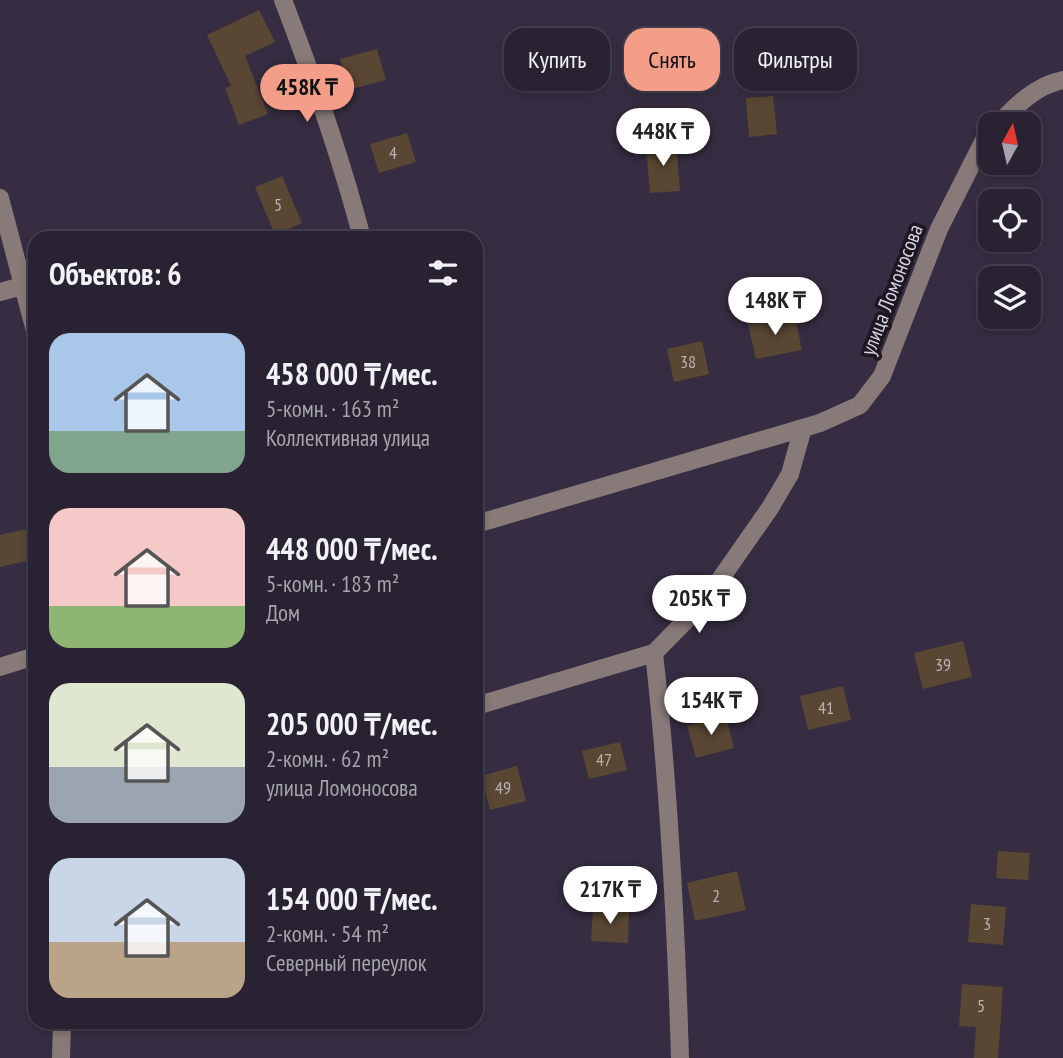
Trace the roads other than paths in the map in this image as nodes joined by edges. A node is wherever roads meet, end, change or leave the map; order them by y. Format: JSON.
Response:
{"nodes":[{"id":1,"x":283,"y":0,"type":"edge"},
{"id":2,"x":1063,"y":80,"type":"edge"},
{"id":3,"x":1010,"y":112,"type":"edge"},
{"id":4,"x":978,"y":154,"type":"edge"},
{"id":5,"x":0,"y":198,"type":"edge"},
{"id":6,"x":360,"y":231,"type":"edge"},
{"id":7,"x":22,"y":286,"type":"junction"},
{"id":8,"x":0,"y":292,"type":"edge"},
{"id":9,"x":28,"y":307,"type":"edge"},
{"id":10,"x":803,"y":428,"type":"junction"},
{"id":11,"x":483,"y":522,"type":"edge"},
{"id":12,"x":654,"y":653,"type":"junction"},
{"id":13,"x":28,"y":658,"type":"edge"},
{"id":14,"x":0,"y":667,"type":"edge"},
{"id":15,"x":483,"y":704,"type":"edge"},
{"id":16,"x":62,"y":1029,"type":"edge"},
{"id":17,"x":61,"y":1058,"type":"edge"},
{"id":18,"x":680,"y":1058,"type":"edge"}],
"edges":[{"from":1,"to":6,"type":"street"},
{"from":2,"to":3,"type":"street"},
{"from":4,"to":10,"type":"street","name":"улица Ломоносова"},
{"from":5,"to":7,"type":"street"},
{"from":7,"to":8,"type":"street"},
{"from":7,"to":9,"type":"street"},
{"from":10,"to":11,"type":"street","name":"улица Ломоносова"},
{"from":10,"to":12,"type":"street"},
{"from":12,"to":15,"type":"street"},
{"from":12,"to":18,"type":"street"},
{"from":13,"to":14,"type":"street"},
{"from":16,"to":17,"type":"street"}]}
